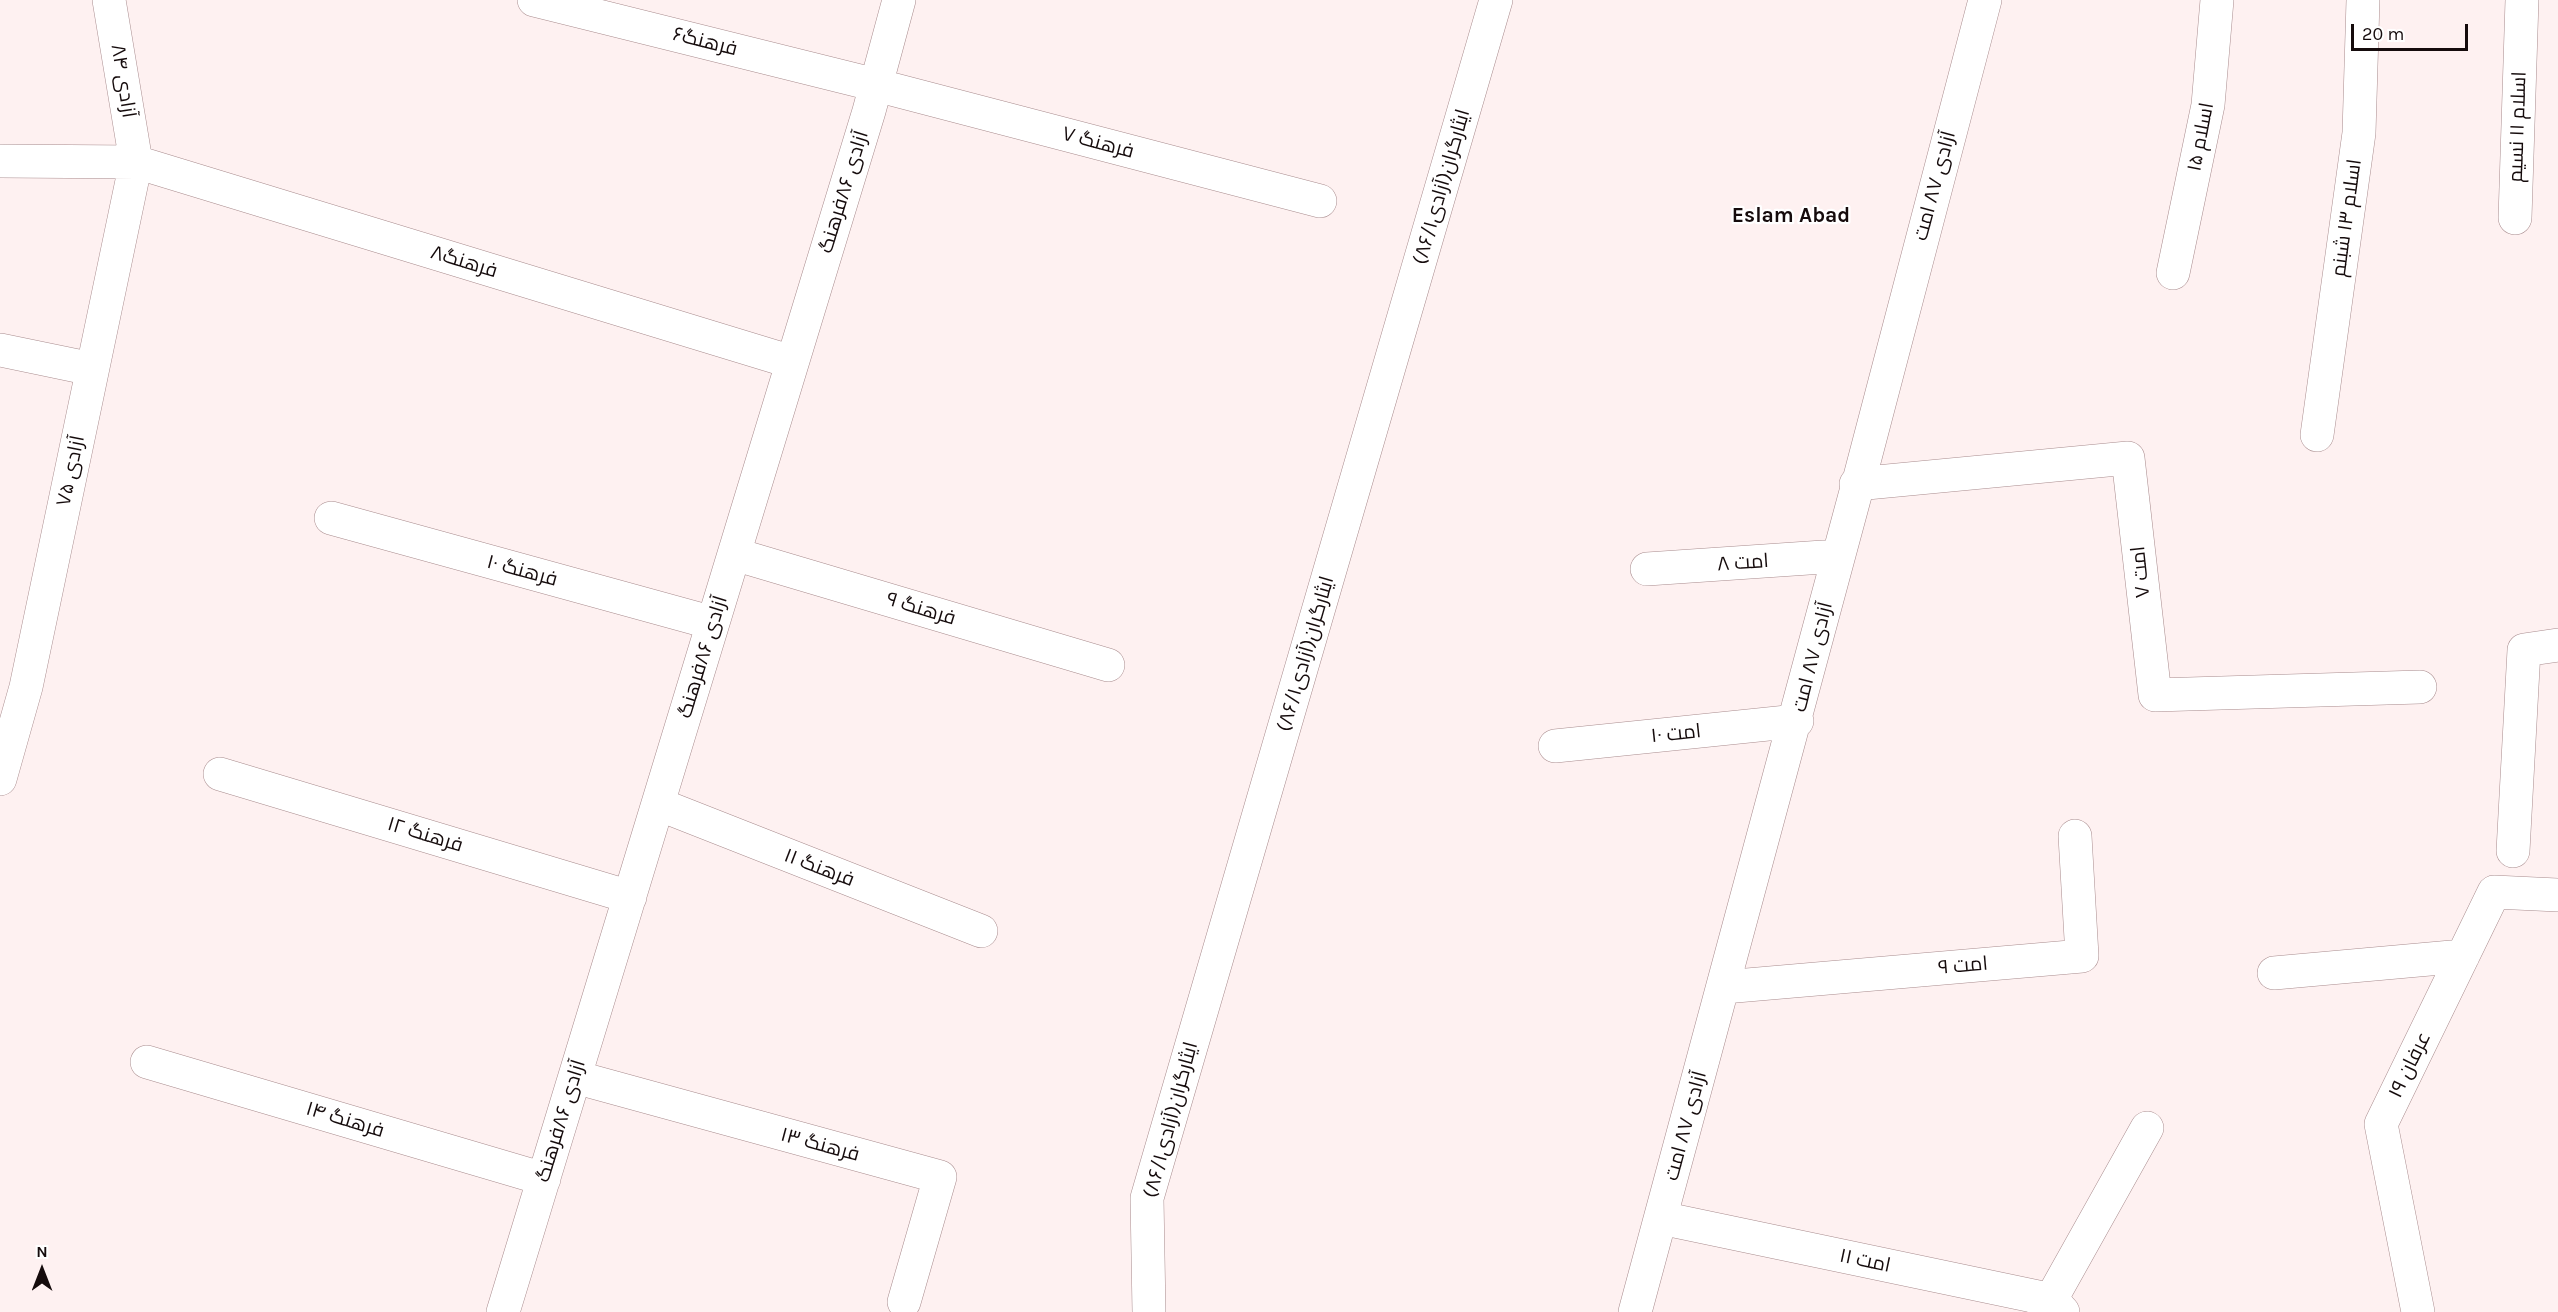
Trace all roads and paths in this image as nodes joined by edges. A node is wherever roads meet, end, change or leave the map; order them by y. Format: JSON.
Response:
{"nodes":[{"id":1,"x":109,"y":0,"type":"edge"},
{"id":2,"x":534,"y":0,"type":"edge"},
{"id":3,"x":898,"y":0,"type":"edge"},
{"id":4,"x":1496,"y":0,"type":"edge"},
{"id":5,"x":1984,"y":0,"type":"edge"},
{"id":6,"x":2217,"y":0,"type":"edge"},
{"id":7,"x":2363,"y":0,"type":"edge"},
{"id":8,"x":2522,"y":0,"type":"edge"},
{"id":9,"x":876,"y":85,"type":"junction"},
{"id":10,"x":0,"y":161,"type":"edge"},
{"id":11,"x":136,"y":162,"type":"junction"},
{"id":12,"x":1320,"y":201,"type":"dead end"},
{"id":13,"x":2515,"y":218,"type":"dead end"},
{"id":14,"x":2173,"y":273,"type":"dead end"},
{"id":15,"x":0,"y":350,"type":"edge"},
{"id":16,"x":792,"y":362,"type":"junction"},
{"id":17,"x":92,"y":369,"type":"junction"},
{"id":18,"x":2317,"y":435,"type":"dead end"},
{"id":19,"x":1856,"y":484,"type":"junction"},
{"id":20,"x":331,"y":518,"type":"dead end"},
{"id":21,"x":734,"y":554,"type":"junction"},
{"id":22,"x":1838,"y":556,"type":"junction"},
{"id":23,"x":1647,"y":569,"type":"dead end"},
{"id":24,"x":713,"y":623,"type":"junction"},
{"id":25,"x":2558,"y":645,"type":"edge"},
{"id":26,"x":1108,"y":665,"type":"dead end"},
{"id":27,"x":2420,"y":687,"type":"dead end"},
{"id":28,"x":1797,"y":721,"type":"junction"},
{"id":29,"x":1555,"y":746,"type":"dead end"},
{"id":30,"x":220,"y":774,"type":"dead end"},
{"id":31,"x":0,"y":778,"type":"edge"},
{"id":32,"x":658,"y":804,"type":"junction"},
{"id":33,"x":2075,"y":836,"type":"dead end"},
{"id":34,"x":2513,"y":851,"type":"dead end"},
{"id":35,"x":2558,"y":895,"type":"edge"},
{"id":36,"x":630,"y":897,"type":"junction"},
{"id":37,"x":981,"y":931,"type":"dead end"},
{"id":38,"x":2463,"y":956,"type":"junction"},
{"id":39,"x":2274,"y":973,"type":"dead end"},
{"id":40,"x":1724,"y":987,"type":"junction"},
{"id":41,"x":147,"y":1062,"type":"dead end"},
{"id":42,"x":574,"y":1077,"type":"junction"},
{"id":43,"x":2147,"y":1128,"type":"dead end"},
{"id":44,"x":544,"y":1179,"type":"junction"},
{"id":45,"x":1661,"y":1218,"type":"junction"},
{"id":46,"x":904,"y":1302,"type":"dead end"},
{"id":47,"x":2053,"y":1308,"type":"edge"},
{"id":48,"x":503,"y":1312,"type":"edge"},
{"id":49,"x":1149,"y":1312,"type":"edge"},
{"id":50,"x":1635,"y":1312,"type":"edge"},
{"id":51,"x":2418,"y":1312,"type":"edge"}],
"edges":[{"from":1,"to":11,"type":"street","name":"آزادی ۸۴"},
{"from":2,"to":9,"type":"street","name":"فرهنگ۶"},
{"from":3,"to":9,"type":"street","name":"آزادی ۸۶فرهنگ"},
{"from":4,"to":49,"type":"street","name":"ایثارگران(آزادی۸۶/۱)"},
{"from":5,"to":19,"type":"street","name":"آزادی ۸۷ امت"},
{"from":6,"to":14,"type":"street","name":"اسلام ۱۵"},
{"from":7,"to":18,"type":"street","name":"اسلام ۱۳ شبنم"},
{"from":8,"to":13,"type":"street","name":"اسلام ۱۱ نسیم"},
{"from":9,"to":12,"type":"street","name":"فرهنگ ۷"},
{"from":9,"to":16,"type":"street","name":"آزادی ۸۶فرهنگ"},
{"from":10,"to":11,"type":"street","name":"فرهنگ۸"},
{"from":11,"to":16,"type":"street","name":"فرهنگ۸"},
{"from":11,"to":17,"type":"street","name":"آزادی ۷۵"},
{"from":15,"to":17,"type":"street"},
{"from":16,"to":21,"type":"street","name":"آزادی ۸۶فرهنگ"},
{"from":17,"to":31,"type":"street","name":"آزادی ۷۵"},
{"from":19,"to":22,"type":"street","name":"آزادی ۸۷ امت"},
{"from":19,"to":27,"type":"street","name":"امت ۷"},
{"from":20,"to":24,"type":"street","name":"فرهنگ ۱۰"},
{"from":21,"to":24,"type":"street","name":"آزادی ۸۶فرهنگ"},
{"from":21,"to":26,"type":"street","name":"فرهنگ ۹"},
{"from":22,"to":23,"type":"street","name":"امت ۸"},
{"from":22,"to":28,"type":"street","name":"آزادی ۸۷ امت"},
{"from":24,"to":32,"type":"street","name":"آزادی ۸۶فرهنگ"},
{"from":25,"to":34,"type":"street"},
{"from":28,"to":29,"type":"street","name":"امت ۱۰"},
{"from":28,"to":40,"type":"street","name":"آزادی ۸۷ امت"},
{"from":30,"to":36,"type":"street","name":"فرهنگ ۱۲"},
{"from":32,"to":36,"type":"street","name":"آزادی ۸۶فرهنگ"},
{"from":32,"to":37,"type":"street","name":"فرهنگ ۱۱"},
{"from":33,"to":40,"type":"street","name":"امت ۹"},
{"from":35,"to":38,"type":"street","name":"عرفان ۱۹"},
{"from":36,"to":42,"type":"street","name":"آزادی ۸۶فرهنگ"},
{"from":38,"to":39,"type":"street"},
{"from":38,"to":51,"type":"street","name":"عرفان ۱۹"},
{"from":40,"to":45,"type":"street","name":"آزادی ۸۷ امت"},
{"from":41,"to":44,"type":"street","name":"فرهنگ ۱۴"},
{"from":42,"to":44,"type":"street","name":"آزادی ۸۶فرهنگ"},
{"from":42,"to":46,"type":"street","name":"فرهنگ ۱۳"},
{"from":43,"to":47,"type":"street"},
{"from":44,"to":48,"type":"street","name":"آزادی ۸۶فرهنگ"},
{"from":45,"to":47,"type":"street","name":"امت ۱۱"},
{"from":45,"to":50,"type":"street","name":"آزادی ۸۷ امت"}]}
